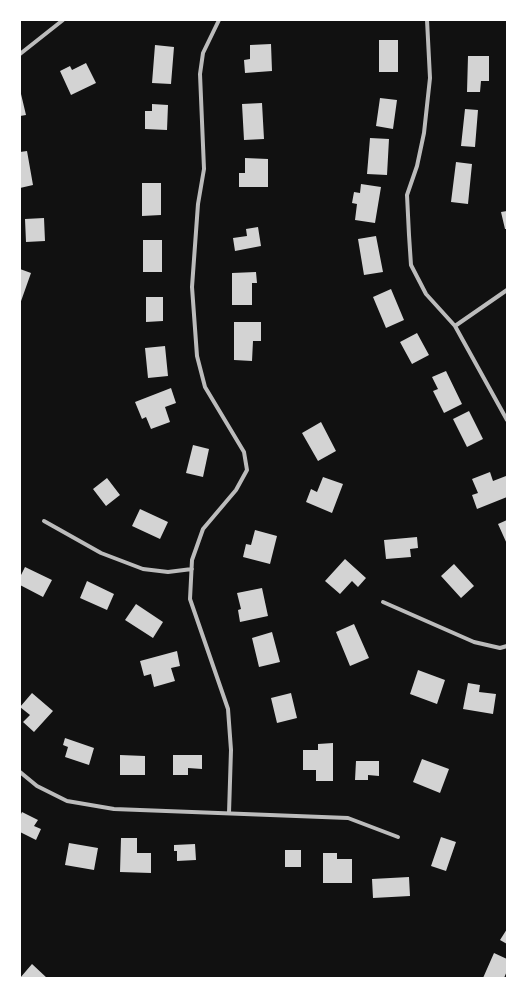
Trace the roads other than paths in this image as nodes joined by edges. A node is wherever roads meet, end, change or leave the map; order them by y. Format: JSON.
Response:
{"nodes":[{"id":1,"x":63,"y":20,"type":"edge"},
{"id":2,"x":219,"y":20,"type":"edge"},
{"id":3,"x":427,"y":20,"type":"edge"},
{"id":4,"x":20,"y":54,"type":"edge"},
{"id":5,"x":507,"y":290,"type":"edge"},
{"id":6,"x":455,"y":326,"type":"junction"},
{"id":7,"x":507,"y":420,"type":"edge"},
{"id":8,"x":44,"y":521,"type":"dead end"},
{"id":9,"x":192,"y":569,"type":"junction"},
{"id":10,"x":383,"y":602,"type":"dead end"},
{"id":11,"x":507,"y":646,"type":"edge"},
{"id":12,"x":20,"y":772,"type":"edge"},
{"id":13,"x":228,"y":813,"type":"junction"},
{"id":14,"x":398,"y":837,"type":"dead end"}],
"edges":[{"from":1,"to":4,"type":"street"},
{"from":2,"to":9,"type":"street"},
{"from":3,"to":6,"type":"street"},
{"from":5,"to":6,"type":"street"},
{"from":6,"to":7,"type":"street"},
{"from":8,"to":9,"type":"street"},
{"from":9,"to":13,"type":"street"},
{"from":10,"to":11,"type":"street"},
{"from":12,"to":13,"type":"street"},
{"from":13,"to":14,"type":"street"}]}
